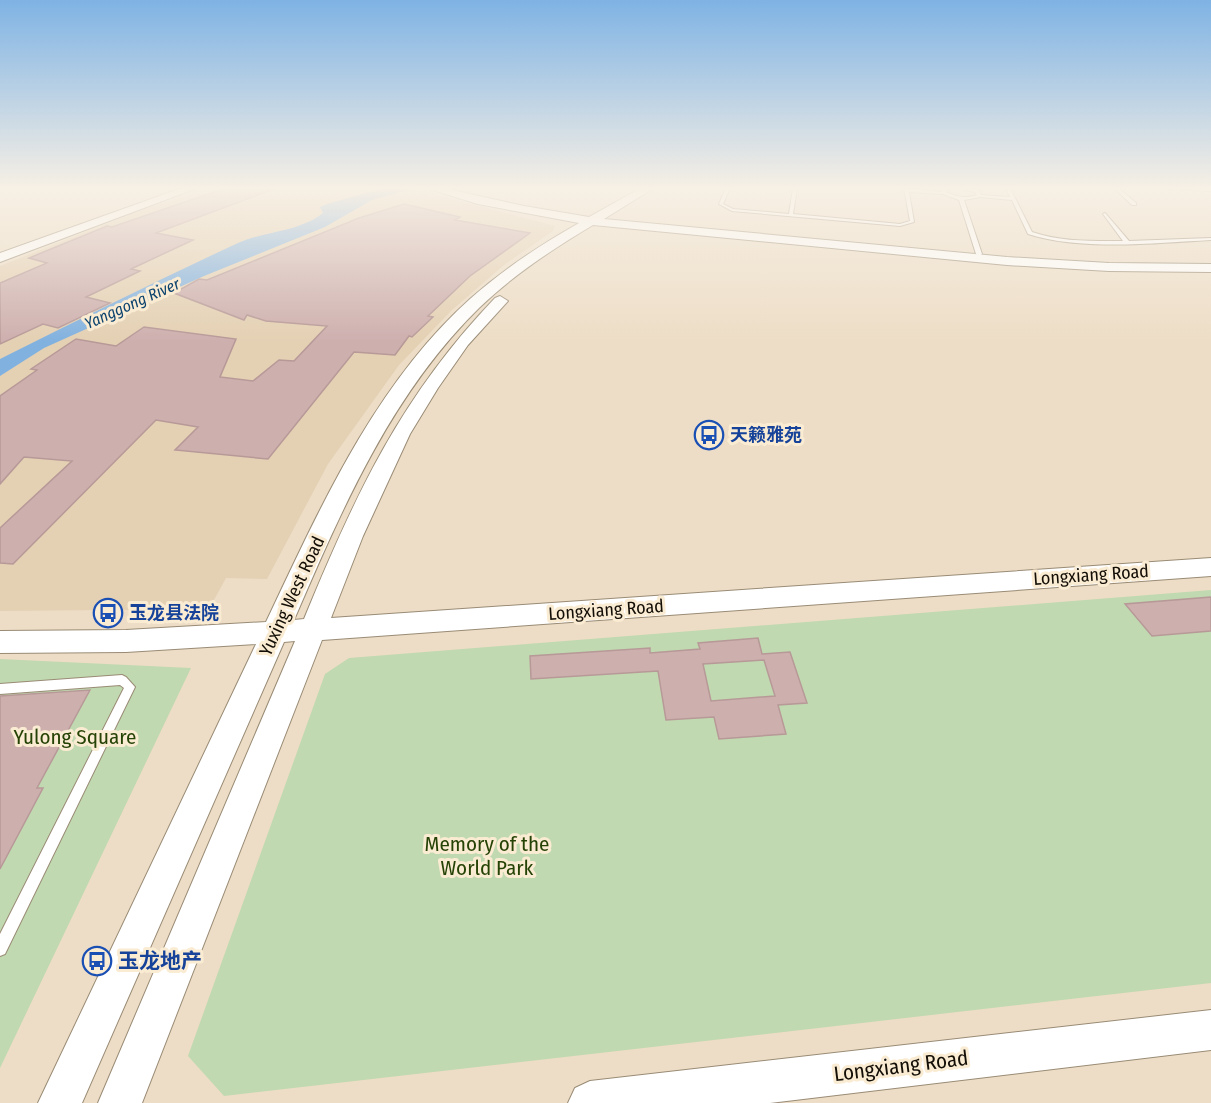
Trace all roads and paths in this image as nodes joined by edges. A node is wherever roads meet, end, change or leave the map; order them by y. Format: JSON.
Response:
{"nodes":[{"id":1,"x":51,"y":239,"type":"edge"},
{"id":2,"x":561,"y":239,"type":"edge"},
{"id":3,"x":575,"y":239,"type":"edge"},
{"id":4,"x":804,"y":239,"type":"edge"},
{"id":5,"x":823,"y":239,"type":"edge"},
{"id":6,"x":974,"y":239,"type":"edge"},
{"id":7,"x":1089,"y":239,"type":"edge"},
{"id":8,"x":1125,"y":239,"type":"edge"},
{"id":9,"x":1198,"y":239,"type":"edge"},
{"id":10,"x":1127,"y":242,"type":"junction"},
{"id":11,"x":979,"y":254,"type":"junction"},
{"id":12,"x":0,"y":258,"type":"edge"},
{"id":13,"x":1211,"y":263,"type":"edge"},
{"id":14,"x":1211,"y":268,"type":"edge"},
{"id":15,"x":1211,"y":567,"type":"edge"},
{"id":16,"x":313,"y":629,"type":"junction"},
{"id":17,"x":276,"y":632,"type":"junction"},
{"id":18,"x":0,"y":642,"type":"edge"},
{"id":19,"x":0,"y":689,"type":"edge"},
{"id":20,"x":0,"y":949,"type":"edge"},
{"id":21,"x":1211,"y":1030,"type":"edge"},
{"id":22,"x":60,"y":1103,"type":"edge"},
{"id":23,"x":120,"y":1103,"type":"edge"},
{"id":24,"x":590,"y":1103,"type":"edge"}],
"edges":[{"from":1,"to":12,"type":"main road"},
{"from":2,"to":17,"type":"main road","name":"Yuxing West Road"},
{"from":3,"to":16,"type":"main road","name":"Yuxing West Road"},
{"from":4,"to":14,"type":"main road"},
{"from":5,"to":11,"type":"main road"},
{"from":6,"to":11,"type":"lane"},
{"from":7,"to":10,"type":"lane"},
{"from":8,"to":10,"type":"lane"},
{"from":9,"to":10,"type":"lane"},
{"from":11,"to":13,"type":"main road"},
{"from":15,"to":16,"type":"main road","name":"Longxiang Road"},
{"from":16,"to":17,"type":"main road","name":"Longxiang Road"},
{"from":16,"to":23,"type":"main road","name":"Yuxing West Road"},
{"from":17,"to":18,"type":"main road","name":"Longxiang Road"},
{"from":17,"to":22,"type":"main road","name":"Yuxing West Road"},
{"from":19,"to":20,"type":"lane"},
{"from":21,"to":24,"type":"main road","name":"Longxiang Road"}]}
